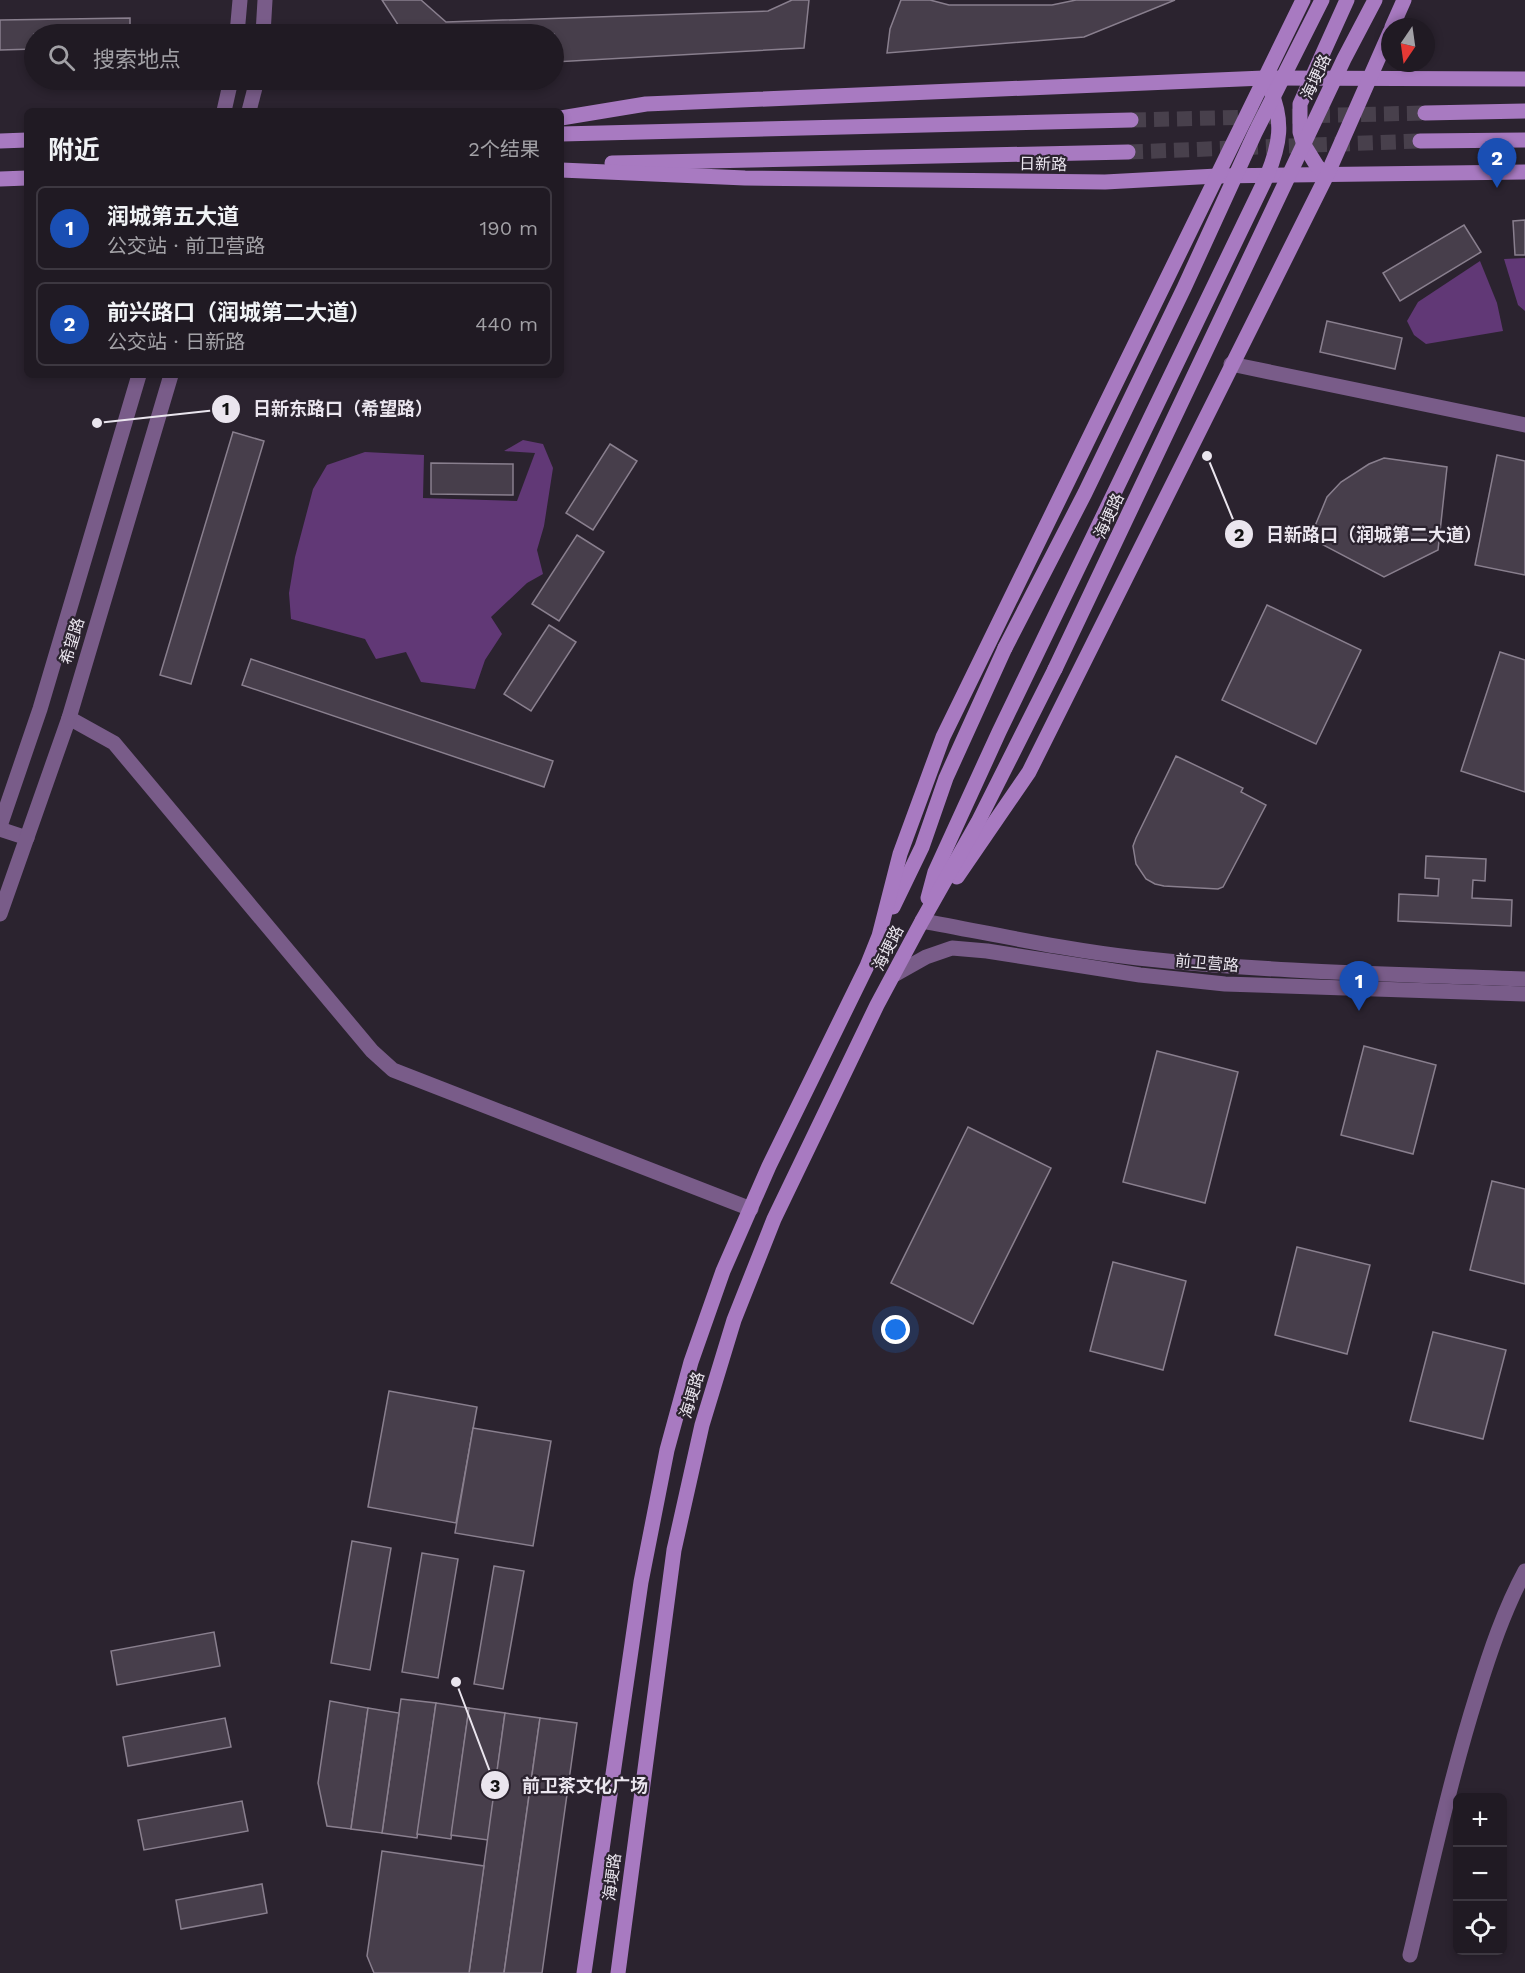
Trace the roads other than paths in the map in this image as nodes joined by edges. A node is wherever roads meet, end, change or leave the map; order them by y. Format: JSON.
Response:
{"nodes":[{"id":1,"x":240,"y":0,"type":"edge"},
{"id":2,"x":265,"y":0,"type":"edge"},
{"id":3,"x":1303,"y":0,"type":"edge"},
{"id":4,"x":1322,"y":0,"type":"edge"},
{"id":5,"x":1347,"y":0,"type":"edge"},
{"id":6,"x":1375,"y":0,"type":"edge"},
{"id":7,"x":1404,"y":0,"type":"edge"},
{"id":8,"x":1396,"y":18,"type":"edge"},
{"id":9,"x":238,"y":24,"type":"edge"},
{"id":10,"x":264,"y":24,"type":"edge"},
{"id":11,"x":1381,"y":53,"type":"edge"},
{"id":12,"x":1264,"y":78,"type":"junction"},
{"id":13,"x":1310,"y":78,"type":"junction"},
{"id":14,"x":1370,"y":78,"type":"junction"},
{"id":15,"x":1525,"y":79,"type":"edge"},
{"id":16,"x":229,"y":90,"type":"edge"},
{"id":17,"x":254,"y":90,"type":"edge"},
{"id":18,"x":225,"y":108,"type":"edge"},
{"id":19,"x":250,"y":108,"type":"edge"},
{"id":20,"x":1525,"y":111,"type":"edge"},
{"id":21,"x":1425,"y":113,"type":"tunnel mouth"},
{"id":22,"x":564,"y":118,"type":"edge"},
{"id":23,"x":1131,"y":120,"type":"tunnel mouth"},
{"id":24,"x":564,"y":134,"type":"edge"},
{"id":25,"x":24,"y":140,"type":"edge"},
{"id":26,"x":1525,"y":140,"type":"edge"},
{"id":27,"x":0,"y":141,"type":"edge"},
{"id":28,"x":1420,"y":141,"type":"tunnel mouth"},
{"id":29,"x":1128,"y":152,"type":"tunnel mouth"},
{"id":30,"x":564,"y":164,"type":"edge"},
{"id":31,"x":564,"y":170,"type":"edge"},
{"id":32,"x":1525,"y":172,"type":"edge"},
{"id":33,"x":1327,"y":175,"type":"junction"},
{"id":34,"x":1217,"y":176,"type":"junction"},
{"id":35,"x":1267,"y":176,"type":"junction"},
{"id":36,"x":0,"y":178,"type":"edge"},
{"id":37,"x":24,"y":178,"type":"edge"},
{"id":38,"x":1231,"y":364,"type":"junction"},
{"id":39,"x":138,"y":378,"type":"edge"},
{"id":40,"x":170,"y":378,"type":"edge"},
{"id":41,"x":1525,"y":425,"type":"edge"},
{"id":42,"x":69,"y":718,"type":"junction"},
{"id":43,"x":0,"y":827,"type":"edge"},
{"id":44,"x":27,"y":838,"type":"junction"},
{"id":45,"x":0,"y":914,"type":"edge"},
{"id":46,"x":922,"y":921,"type":"junction"},
{"id":47,"x":879,"y":936,"type":"junction"},
{"id":48,"x":894,"y":975,"type":"junction"},
{"id":49,"x":1525,"y":979,"type":"edge"},
{"id":50,"x":1525,"y":994,"type":"edge"},
{"id":51,"x":750,"y":1209,"type":"junction"},
{"id":52,"x":1525,"y":1571,"type":"edge"},
{"id":53,"x":1410,"y":1955,"type":"dead end"},
{"id":54,"x":584,"y":1973,"type":"edge"},
{"id":55,"x":618,"y":1973,"type":"edge"}],
"edges":[{"from":1,"to":9,"type":"street"},
{"from":2,"to":10,"type":"street"},
{"from":3,"to":12,"type":"main road"},
{"from":4,"to":47,"type":"main road","name":"海埂路","bridge":true},
{"from":5,"to":13,"type":"main road"},
{"from":6,"to":46,"type":"main road","name":"海埂路","bridge":true},
{"from":7,"to":8,"type":"main road"},
{"from":11,"to":14,"type":"main road"},
{"from":12,"to":13,"type":"main road"},
{"from":12,"to":22,"type":"main road"},
{"from":12,"to":34,"type":"main road"},
{"from":12,"to":35,"type":"main road"},
{"from":13,"to":14,"type":"main road"},
{"from":13,"to":33,"type":"main road"},
{"from":14,"to":15,"type":"main road"},
{"from":14,"to":33,"type":"main road"},
{"from":16,"to":18,"type":"street"},
{"from":17,"to":19,"type":"street"},
{"from":20,"to":21,"type":"main road"},
{"from":23,"to":24,"type":"main road"},
{"from":25,"to":27,"type":"main road"},
{"from":26,"to":28,"type":"main road"},
{"from":29,"to":30,"type":"main road","name":"日新路"},
{"from":31,"to":34,"type":"main road","name":"日新路"},
{"from":32,"to":33,"type":"main road","name":"日新路"},
{"from":33,"to":35,"type":"main road","name":"日新路"},
{"from":33,"to":38,"type":"main road"},
{"from":34,"to":35,"type":"main road","name":"日新路"},
{"from":34,"to":47,"type":"main road"},
{"from":35,"to":46,"type":"main road"},
{"from":36,"to":37,"type":"main road"},
{"from":38,"to":41,"type":"street"},
{"from":38,"to":46,"type":"main road"},
{"from":39,"to":43,"type":"street","name":"希望路"},
{"from":40,"to":42,"type":"street","name":"希望路"},
{"from":42,"to":44,"type":"street","name":"希望路"},
{"from":42,"to":51,"type":"street"},
{"from":43,"to":44,"type":"street"},
{"from":44,"to":45,"type":"street","name":"希望路"},
{"from":46,"to":48,"type":"main road","name":"海埂路"},
{"from":46,"to":49,"type":"street","name":"前卫营路"},
{"from":47,"to":51,"type":"main road","name":"海埂路"},
{"from":48,"to":50,"type":"street","name":"前卫营路"},
{"from":48,"to":55,"type":"main road","name":"海埂路"},
{"from":51,"to":54,"type":"main road","name":"海埂路"},
{"from":52,"to":53,"type":"street"}]}
